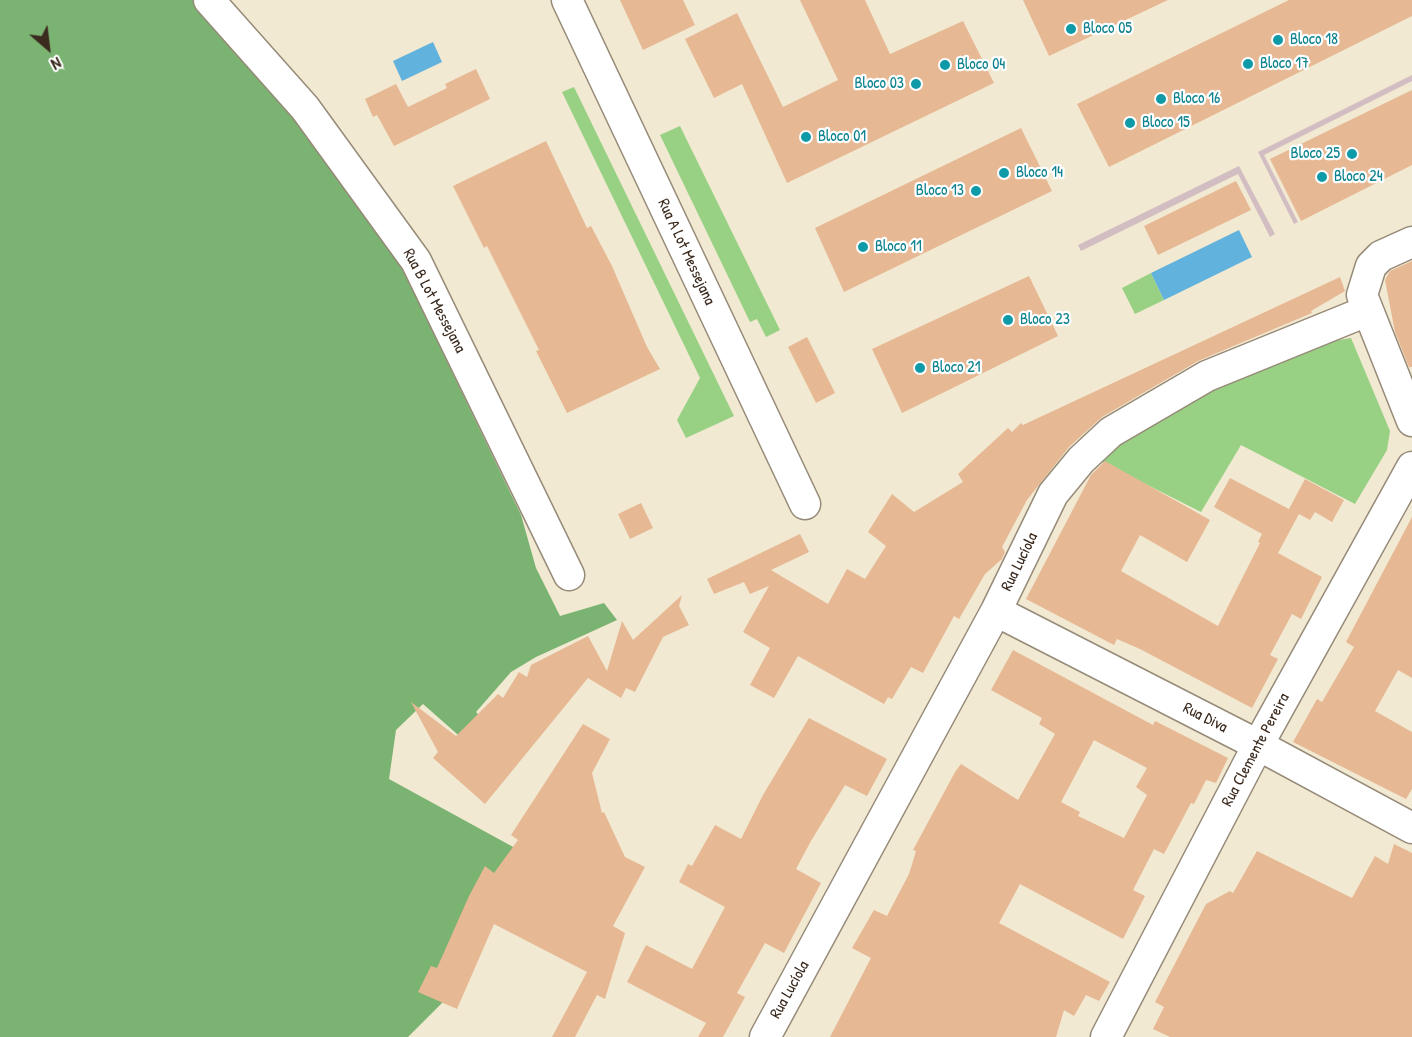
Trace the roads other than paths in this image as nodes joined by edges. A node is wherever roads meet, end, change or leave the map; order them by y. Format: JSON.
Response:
{"nodes":[{"id":1,"x":209,"y":0,"type":"edge"},
{"id":2,"x":567,"y":0,"type":"edge"},
{"id":3,"x":1412,"y":242,"type":"edge"},
{"id":4,"x":1367,"y":310,"type":"junction"},
{"id":5,"x":1412,"y":420,"type":"edge"},
{"id":6,"x":1412,"y":467,"type":"edge"},
{"id":7,"x":805,"y":504,"type":"dead end"},
{"id":8,"x":569,"y":575,"type":"dead end"},
{"id":9,"x":996,"y":611,"type":"junction"},
{"id":10,"x":1258,"y":745,"type":"junction"},
{"id":11,"x":1412,"y":828,"type":"edge"},
{"id":12,"x":765,"y":1037,"type":"edge"},
{"id":13,"x":1106,"y":1037,"type":"edge"}],
"edges":[{"from":1,"to":8,"type":"street","name":"Rua B Lot Messejana"},
{"from":2,"to":7,"type":"street","name":"Rua A Lot Messejana"},
{"from":3,"to":4,"type":"street"},
{"from":4,"to":5,"type":"street"},
{"from":4,"to":9,"type":"street","name":"Rua Lucíola"},
{"from":6,"to":10,"type":"street","name":"Rua Clemente Pereira"},
{"from":9,"to":10,"type":"street","name":"Rua Diva"},
{"from":9,"to":12,"type":"street","name":"Rua Lucíola"},
{"from":10,"to":11,"type":"street","name":"Rua Diva"},
{"from":10,"to":13,"type":"street","name":"Rua Clemente Pereira"}]}
